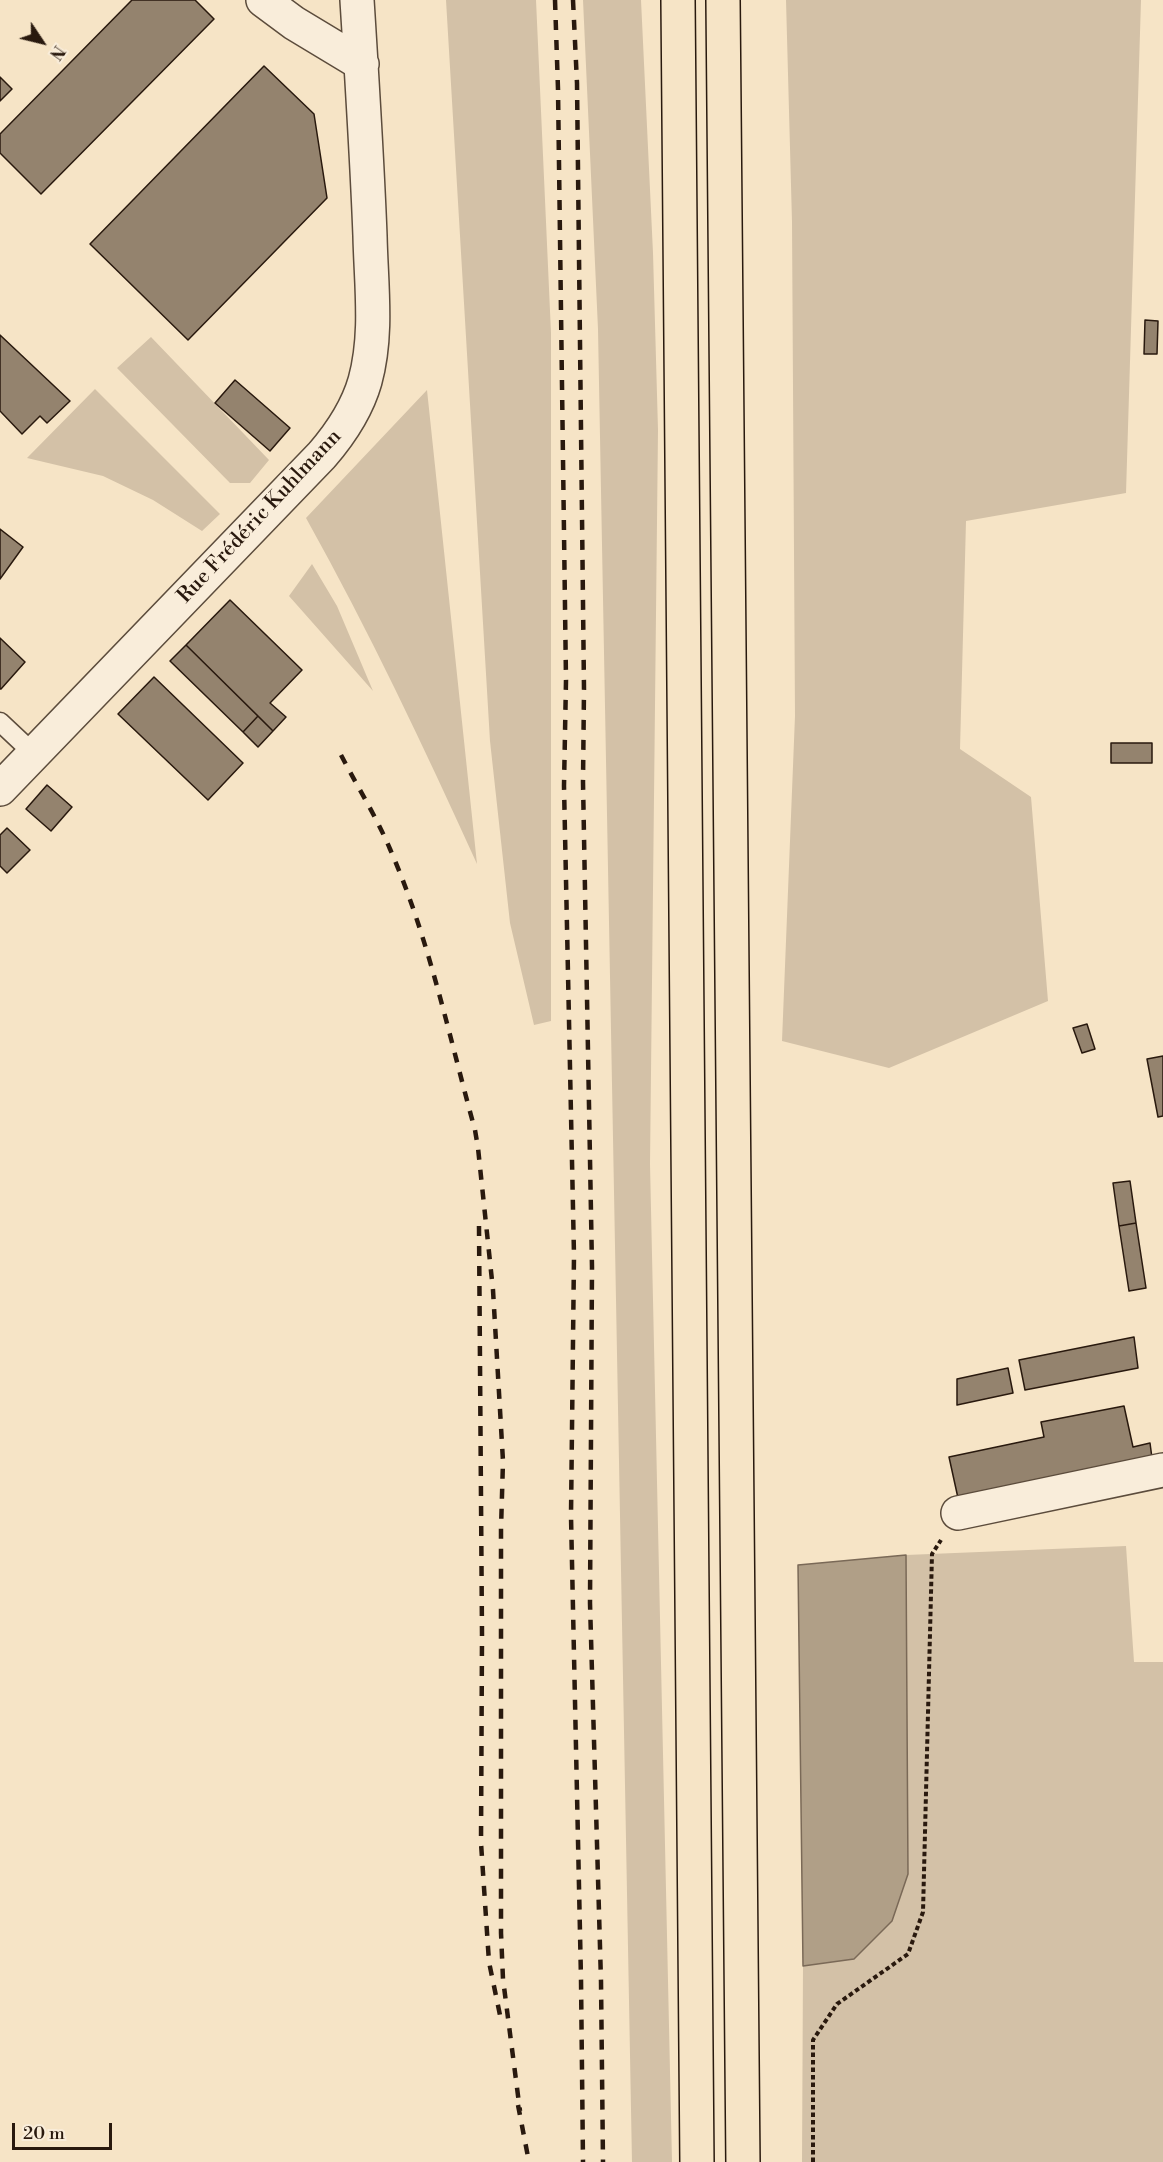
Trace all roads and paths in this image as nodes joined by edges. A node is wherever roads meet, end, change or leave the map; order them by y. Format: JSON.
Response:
{"nodes":[{"id":1,"x":263,"y":0,"type":"edge"},
{"id":2,"x":357,"y":0,"type":"edge"},
{"id":3,"x":678,"y":0,"type":"edge"},
{"id":4,"x":723,"y":0,"type":"edge"},
{"id":5,"x":362,"y":64,"type":"junction"},
{"id":6,"x":0,"y":722,"type":"edge"},
{"id":7,"x":33,"y":753,"type":"junction"},
{"id":8,"x":0,"y":789,"type":"edge"},
{"id":9,"x":1163,"y":1470,"type":"edge"},
{"id":10,"x":958,"y":1513,"type":"joint"},
{"id":11,"x":697,"y":2162,"type":"edge"},
{"id":12,"x":742,"y":2162,"type":"edge"},
{"id":13,"x":813,"y":2162,"type":"edge"}],
"edges":[{"from":1,"to":5,"type":"street"},
{"from":2,"to":5,"type":"street","name":"Rue Frédéric Kuhlmann"},
{"from":3,"to":11,"type":"highway"},
{"from":4,"to":12,"type":"highway"},
{"from":5,"to":7,"type":"street","name":"Rue Frédéric Kuhlmann"},
{"from":6,"to":7,"type":"lane"},
{"from":7,"to":8,"type":"street","name":"Rue Frédéric Kuhlmann"},
{"from":9,"to":10,"type":"street"},
{"from":10,"to":13,"type":"path"}]}
